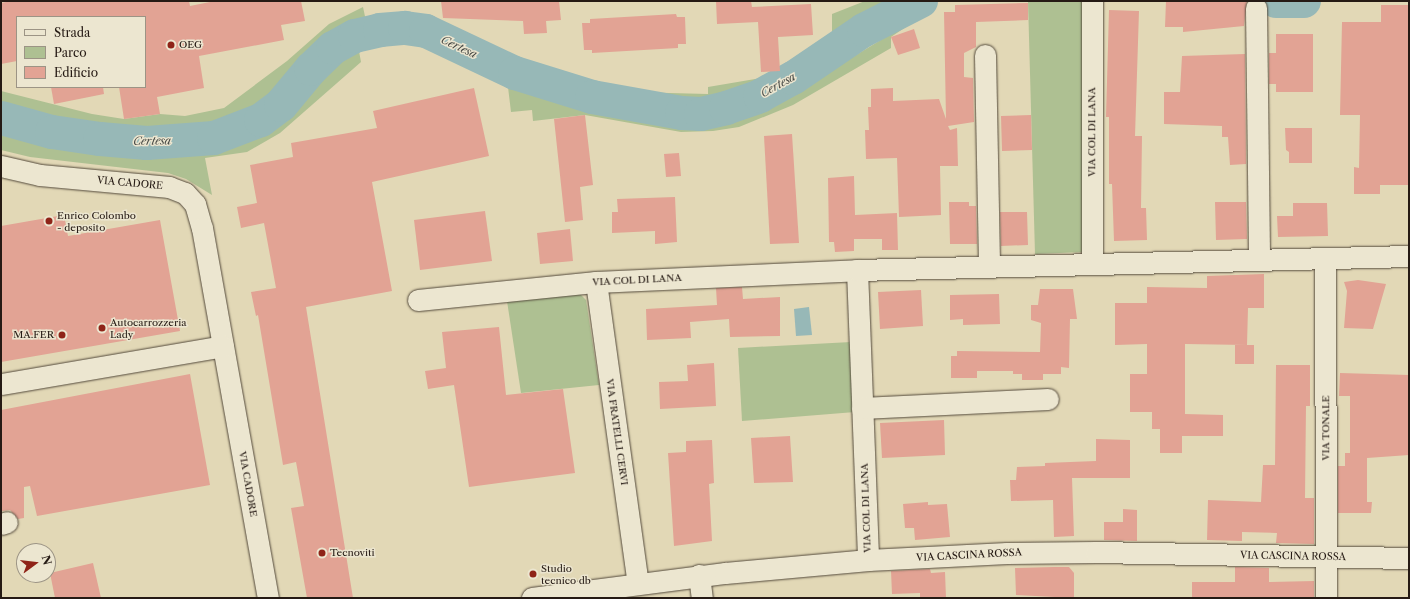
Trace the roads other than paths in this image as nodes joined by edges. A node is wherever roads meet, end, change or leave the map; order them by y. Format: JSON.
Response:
{"nodes":[{"id":1,"x":1092,"y":1,"type":"edge"},
{"id":2,"x":1256,"y":8,"type":"dead end"},
{"id":3,"x":985,"y":55,"type":"dead end"},
{"id":4,"x":4,"y":168,"type":"edge"},
{"id":5,"x":1409,"y":256,"type":"edge"},
{"id":6,"x":1325,"y":258,"type":"junction"},
{"id":7,"x":1260,"y":260,"type":"junction"},
{"id":8,"x":1092,"y":263,"type":"junction"},
{"id":9,"x":990,"y":266,"type":"junction"},
{"id":10,"x":857,"y":270,"type":"junction"},
{"id":11,"x":596,"y":282,"type":"junction"},
{"id":12,"x":418,"y":300,"type":"dead end"},
{"id":13,"x":223,"y":346,"type":"junction"},
{"id":14,"x":1,"y":384,"type":"edge"},
{"id":15,"x":1048,"y":399,"type":"dead end"},
{"id":16,"x":862,"y":408,"type":"junction"},
{"id":17,"x":1327,"y":557,"type":"junction"},
{"id":18,"x":1409,"y":558,"type":"edge"},
{"id":19,"x":868,"y":560,"type":"junction"},
{"id":20,"x":699,"y":575,"type":"junction"},
{"id":21,"x":638,"y":583,"type":"junction"},
{"id":22,"x":268,"y":598,"type":"edge"},
{"id":23,"x":532,"y":598,"type":"edge"},
{"id":24,"x":702,"y":598,"type":"edge"},
{"id":25,"x":1326,"y":598,"type":"edge"}],
"edges":[{"from":1,"to":8,"type":"street","name":"VIA COL DI LANA"},
{"from":2,"to":7,"type":"street"},
{"from":3,"to":9,"type":"street"},
{"from":4,"to":13,"type":"street","name":"VIA CADORE"},
{"from":5,"to":6,"type":"street","name":"VIA COL DI LANA"},
{"from":6,"to":7,"type":"street","name":"VIA COL DI LANA"},
{"from":6,"to":17,"type":"street","name":"VIA TONALE"},
{"from":7,"to":8,"type":"street","name":"VIA COL DI LANA"},
{"from":8,"to":9,"type":"street","name":"VIA COL DI LANA"},
{"from":9,"to":10,"type":"street","name":"VIA COL DI LANA"},
{"from":10,"to":11,"type":"street","name":"VIA COL DI LANA"},
{"from":10,"to":16,"type":"street","name":"VIA COL DI LANA"},
{"from":11,"to":12,"type":"street","name":"VIA COL DI LANA"},
{"from":11,"to":21,"type":"street","name":"VIA FRATELLI CERVI"},
{"from":13,"to":14,"type":"street"},
{"from":13,"to":22,"type":"street","name":"VIA CADORE"},
{"from":15,"to":16,"type":"street"},
{"from":16,"to":19,"type":"street","name":"VIA COL DI LANA"},
{"from":17,"to":18,"type":"street","name":"VIA CASCINA ROSSA"},
{"from":17,"to":19,"type":"street","name":"VIA CASCINA ROSSA"},
{"from":17,"to":25,"type":"street","name":"VIA TONALE"},
{"from":19,"to":20,"type":"street","name":"VIA CASCINA ROSSA"},
{"from":20,"to":21,"type":"street","name":"VIA CASCINA ROSSA"},
{"from":20,"to":24,"type":"street"},
{"from":21,"to":23,"type":"street","name":"VIA CASCINA ROSSA"}]}
